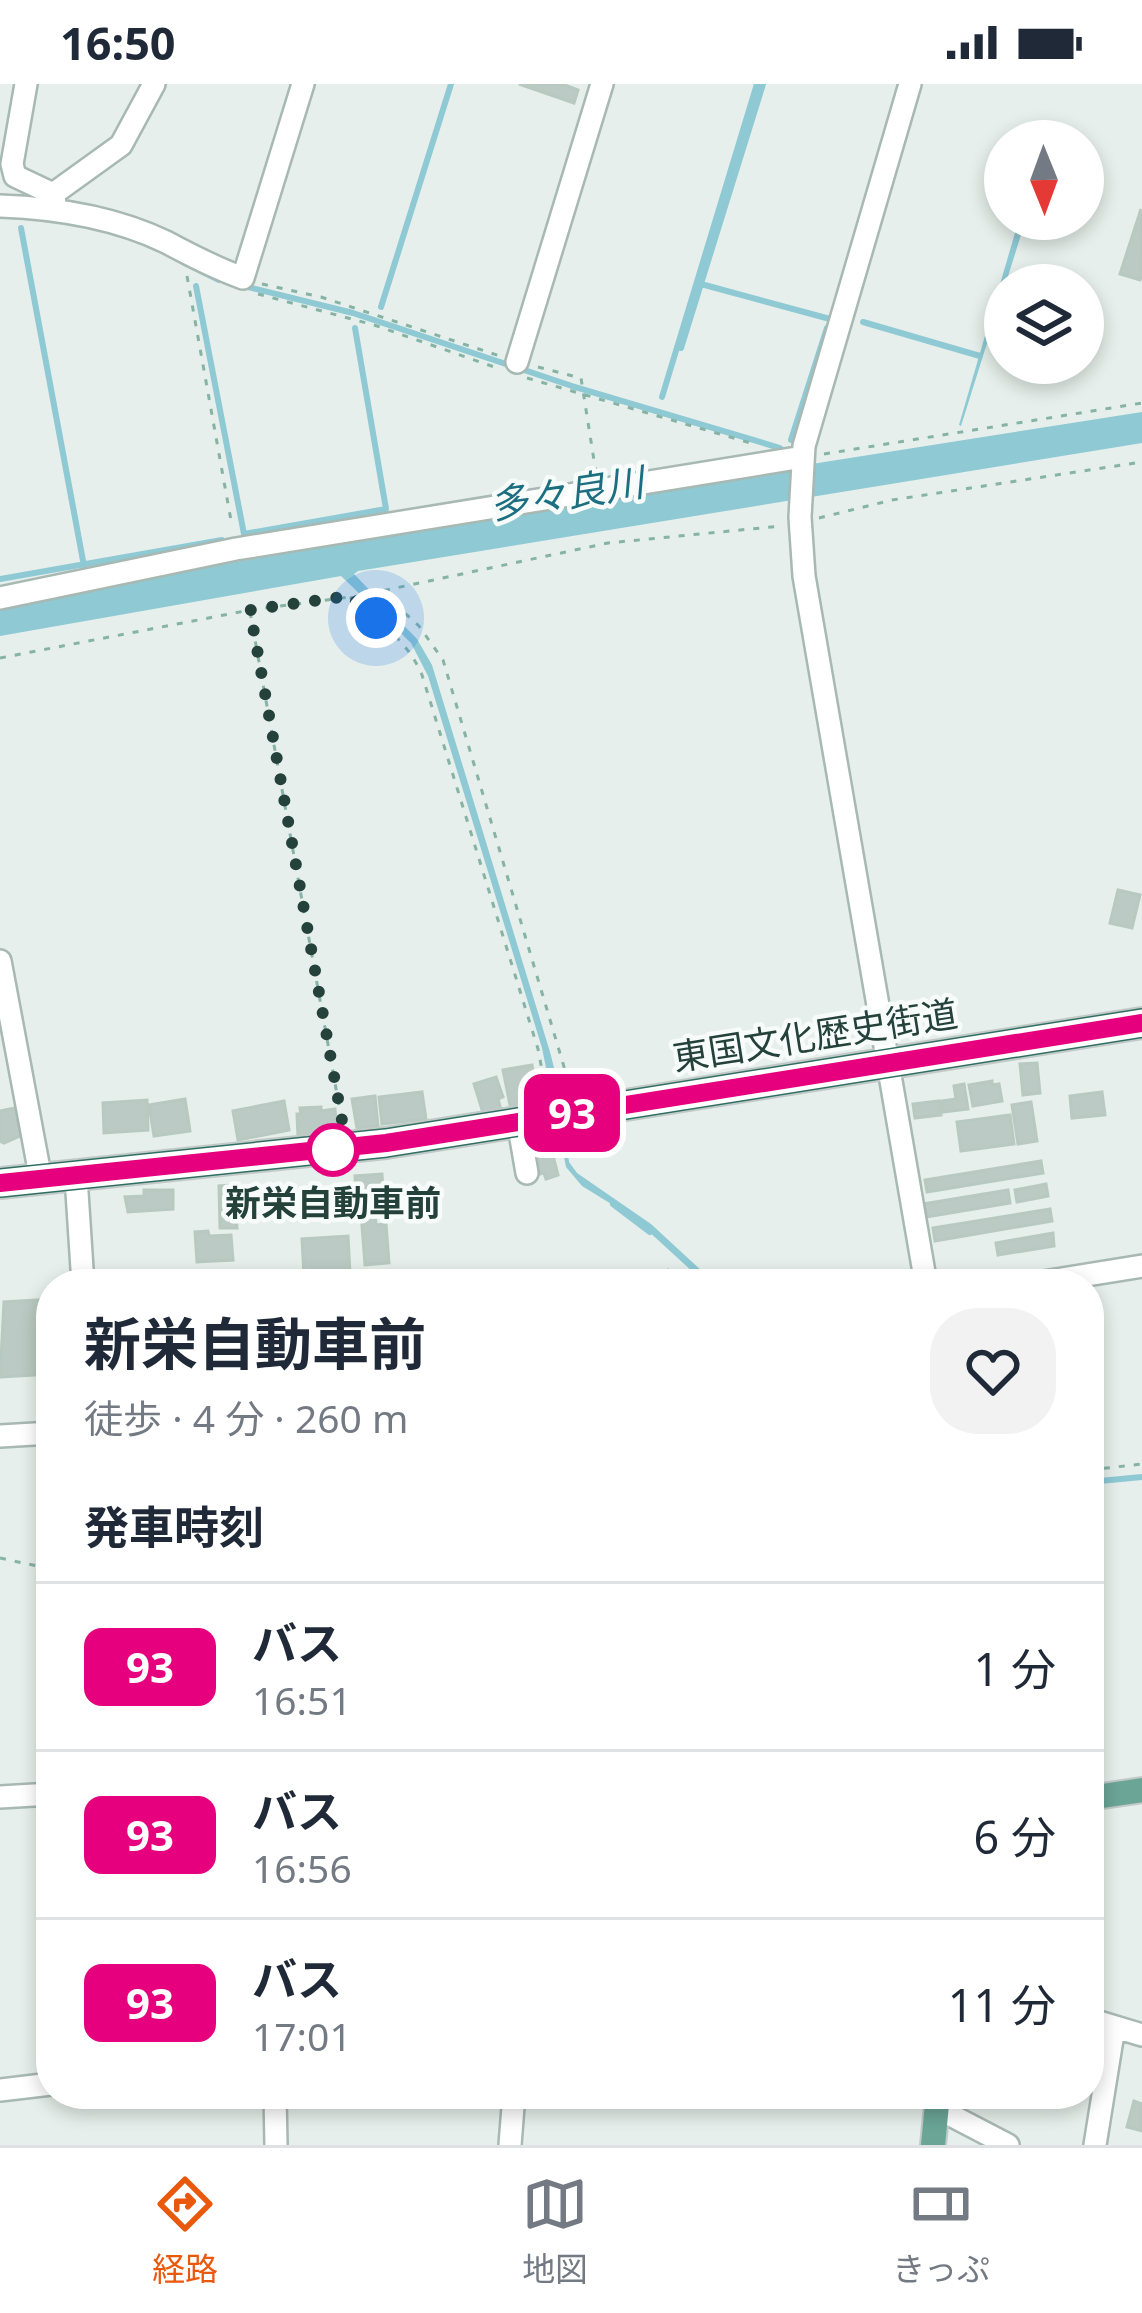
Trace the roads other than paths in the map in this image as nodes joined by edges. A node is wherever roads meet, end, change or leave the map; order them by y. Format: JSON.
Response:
{"nodes":[{"id":1,"x":26,"y":84,"type":"edge"},
{"id":2,"x":154,"y":84,"type":"edge"},
{"id":3,"x":303,"y":84,"type":"edge"},
{"id":4,"x":602,"y":84,"type":"edge"},
{"id":5,"x":910,"y":84,"type":"edge"},
{"id":6,"x":54,"y":201,"type":"junction"},
{"id":7,"x":0,"y":206,"type":"edge"},
{"id":8,"x":517,"y":362,"type":"road end"},
{"id":9,"x":803,"y":460,"type":"junction"},
{"id":10,"x":0,"y":598,"type":"edge"},
{"id":11,"x":0,"y":961,"type":"edge"},
{"id":12,"x":1142,"y":1023,"type":"edge"},
{"id":13,"x":889,"y":1064,"type":"junction"},
{"id":14,"x":518,"y":1121,"type":"junction"},
{"id":15,"x":526,"y":1172,"type":"dead end"},
{"id":16,"x":76,"y":1178,"type":"junction"},
{"id":17,"x":41,"y":1180,"type":"junction"},
{"id":18,"x":0,"y":1183,"type":"edge"},
{"id":19,"x":1142,"y":1266,"type":"edge"},
{"id":20,"x":82,"y":1269,"type":"edge"},
{"id":21,"x":923,"y":1269,"type":"edge"},
{"id":22,"x":1104,"y":1272,"type":"edge"},
{"id":23,"x":36,"y":1434,"type":"edge"},
{"id":24,"x":0,"y":1436,"type":"edge"},
{"id":25,"x":1142,"y":1790,"type":"edge"},
{"id":26,"x":36,"y":1795,"type":"edge"},
{"id":27,"x":1104,"y":1796,"type":"edge"},
{"id":28,"x":0,"y":1797,"type":"edge"},
{"id":29,"x":1104,"y":2024,"type":"edge"},
{"id":30,"x":1114,"y":2027,"type":"junction"},
{"id":31,"x":1142,"y":2035,"type":"edge"},
{"id":32,"x":36,"y":2086,"type":"edge"},
{"id":33,"x":0,"y":2090,"type":"edge"},
{"id":34,"x":1104,"y":2093,"type":"edge"},
{"id":35,"x":275,"y":2109,"type":"edge"},
{"id":36,"x":513,"y":2109,"type":"edge"},
{"id":37,"x":937,"y":2109,"type":"edge"},
{"id":38,"x":951,"y":2109,"type":"edge"},
{"id":39,"x":1101,"y":2109,"type":"edge"},
{"id":40,"x":276,"y":2145,"type":"edge"},
{"id":41,"x":510,"y":2145,"type":"edge"},
{"id":42,"x":933,"y":2145,"type":"edge"},
{"id":43,"x":1008,"y":2145,"type":"edge"},
{"id":44,"x":1096,"y":2145,"type":"edge"}],
"edges":[{"from":1,"to":6,"type":"street"},
{"from":2,"to":6,"type":"street"},
{"from":3,"to":6,"type":"street"},
{"from":4,"to":8,"type":"street"},
{"from":5,"to":9,"type":"street"},
{"from":6,"to":7,"type":"street"},
{"from":9,"to":10,"type":"street"},
{"from":9,"to":13,"type":"street"},
{"from":11,"to":17,"type":"street"},
{"from":12,"to":13,"type":"highway","name":"東国文化歴史街道"},
{"from":13,"to":14,"type":"highway","name":"東国文化歴史街道"},
{"from":13,"to":21,"type":"street"},
{"from":14,"to":15,"type":"street"},
{"from":14,"to":16,"type":"highway","name":"東国文化歴史街道"},
{"from":16,"to":17,"type":"highway","name":"東国文化歴史街道"},
{"from":16,"to":20,"type":"street"},
{"from":17,"to":18,"type":"highway","name":"東国文化歴史街道"},
{"from":19,"to":22,"type":"street"},
{"from":23,"to":24,"type":"street"},
{"from":25,"to":27,"type":"main road"},
{"from":26,"to":28,"type":"street"},
{"from":29,"to":30,"type":"street"},
{"from":30,"to":31,"type":"street"},
{"from":30,"to":34,"type":"street"},
{"from":32,"to":33,"type":"street"},
{"from":35,"to":40,"type":"street"},
{"from":36,"to":41,"type":"street"},
{"from":37,"to":42,"type":"main road"},
{"from":38,"to":43,"type":"street"},
{"from":39,"to":44,"type":"street"}]}
